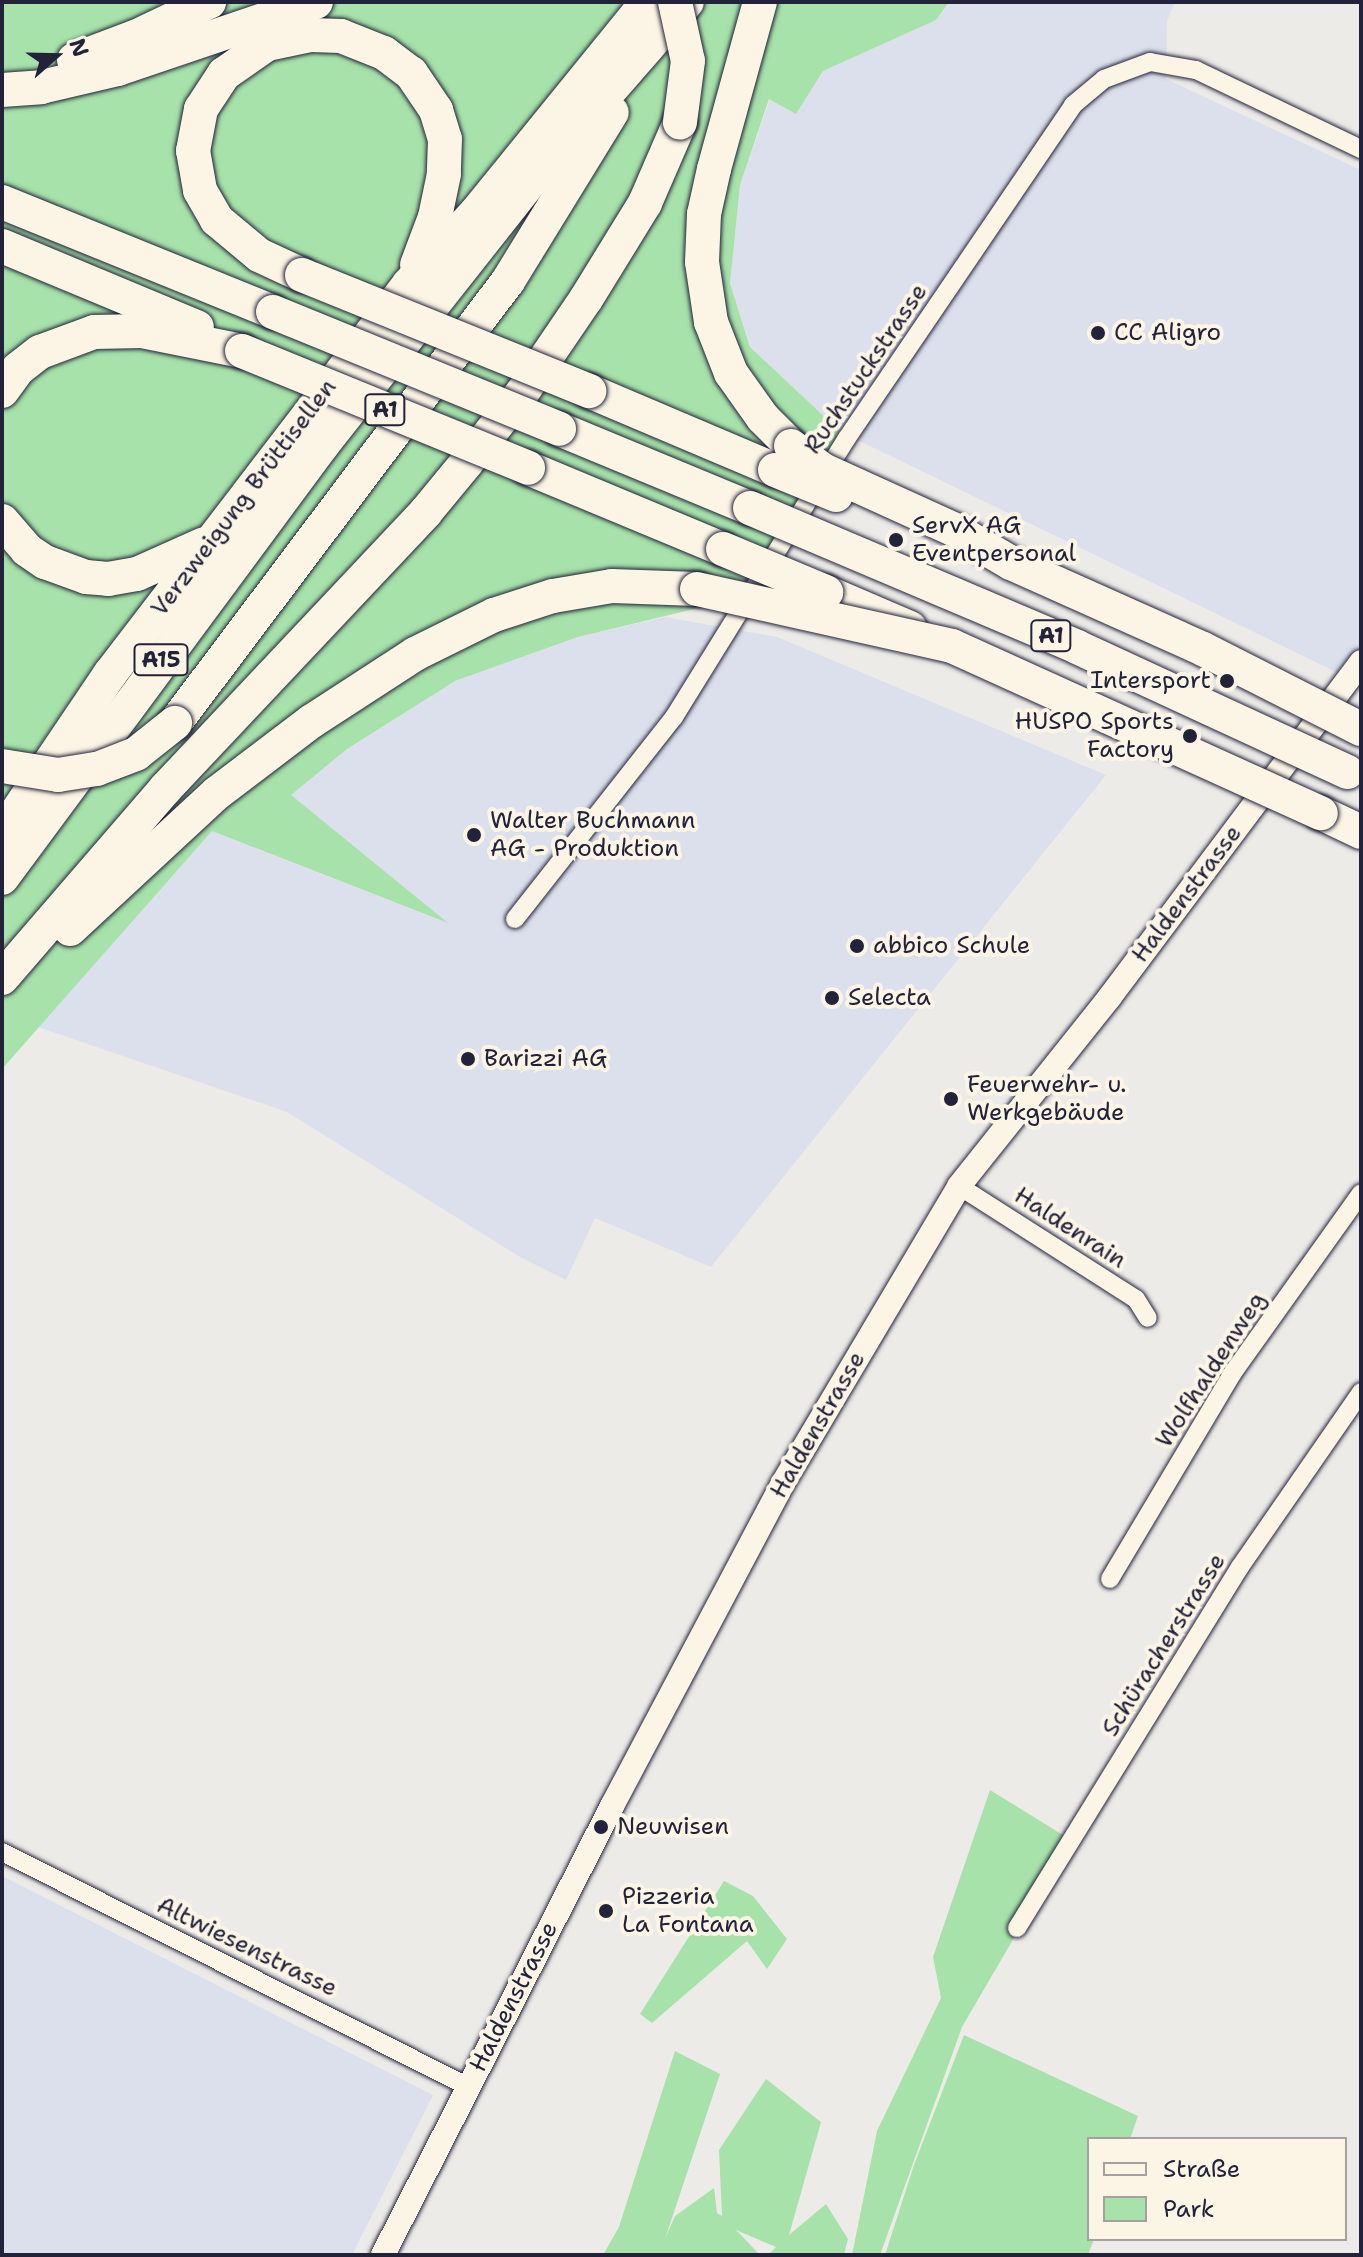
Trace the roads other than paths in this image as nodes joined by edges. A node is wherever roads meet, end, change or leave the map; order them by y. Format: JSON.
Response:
{"nodes":[{"id":1,"x":209,"y":2,"type":"edge"},
{"id":2,"x":316,"y":2,"type":"edge"},
{"id":3,"x":647,"y":2,"type":"edge"},
{"id":4,"x":675,"y":2,"type":"edge"},
{"id":5,"x":687,"y":2,"type":"edge"},
{"id":6,"x":760,"y":2,"type":"edge"},
{"id":7,"x":654,"y":41,"type":"junction"},
{"id":8,"x":2,"y":76,"type":"edge"},
{"id":9,"x":2,"y":90,"type":"edge"},
{"id":10,"x":1361,"y":149,"type":"edge"},
{"id":11,"x":2,"y":202,"type":"edge"},
{"id":12,"x":2,"y":246,"type":"edge"},
{"id":13,"x":409,"y":284,"type":"junction"},
{"id":14,"x":242,"y":351,"type":"junction"},
{"id":15,"x":2,"y":391,"type":"edge"},
{"id":16,"x":783,"y":458,"type":"junction"},
{"id":17,"x":2,"y":521,"type":"edge"},
{"id":18,"x":211,"y":540,"type":"junction"},
{"id":19,"x":952,"y":646,"type":"junction"},
{"id":20,"x":1361,"y":662,"type":"edge"},
{"id":21,"x":1361,"y":729,"type":"edge"},
{"id":22,"x":2,"y":766,"type":"edge"},
{"id":23,"x":1354,"y":775,"type":"edge"},
{"id":24,"x":1361,"y":832,"type":"edge"},
{"id":25,"x":2,"y":834,"type":"edge"},
{"id":26,"x":2,"y":878,"type":"edge"},
{"id":27,"x":515,"y":919,"type":"dead end"},
{"id":28,"x":2,"y":978,"type":"edge"},
{"id":29,"x":2,"y":1003,"type":"edge"},
{"id":30,"x":959,"y":1186,"type":"junction"},
{"id":31,"x":1361,"y":1193,"type":"edge"},
{"id":32,"x":1148,"y":1318,"type":"dead end"},
{"id":33,"x":1361,"y":1392,"type":"edge"},
{"id":34,"x":1110,"y":1579,"type":"dead end"},
{"id":35,"x":2,"y":1852,"type":"edge"},
{"id":36,"x":1017,"y":1928,"type":"dead end"},
{"id":37,"x":469,"y":2087,"type":"junction"},
{"id":38,"x":383,"y":2255,"type":"edge"}],
"edges":[{"from":1,"to":8,"type":"highway"},
{"from":2,"to":9,"type":"highway"},
{"from":3,"to":13,"type":"highway","number":"A15"},
{"from":4,"to":28,"type":"highway","bridge":true},
{"from":5,"to":7,"type":"highway","number":"A15"},
{"from":6,"to":16,"type":"highway"},
{"from":7,"to":22,"type":"highway","bridge":true},
{"from":7,"to":26,"type":"highway","number":"A15"},
{"from":10,"to":27,"type":"street","name":"Ruchstuckstrasse"},
{"from":11,"to":23,"type":"highway","number":"A1","bridge":true},
{"from":12,"to":14,"type":"highway","number":"A1"},
{"from":13,"to":16,"type":"highway","bridge":true},
{"from":13,"to":18,"type":"highway","name":"Verzweigung Brüttisellen","number":"A15"},
{"from":14,"to":15,"type":"highway"},
{"from":14,"to":19,"type":"highway","number":"A1","bridge":true},
{"from":16,"to":21,"type":"highway","bridge":true},
{"from":17,"to":18,"type":"highway"},
{"from":18,"to":25,"type":"highway","name":"Verzweigung Brüttisellen","number":"A15"},
{"from":19,"to":24,"type":"highway","number":"A1","bridge":true},
{"from":19,"to":29,"type":"highway","bridge":true},
{"from":20,"to":30,"type":"street","name":"Haldenstrasse"},
{"from":30,"to":32,"type":"street","name":"Haldenrain"},
{"from":30,"to":37,"type":"street","name":"Haldenstrasse"},
{"from":31,"to":34,"type":"street","name":"Wolfhaldenweg"},
{"from":33,"to":36,"type":"street","name":"Schüracherstrasse"},
{"from":35,"to":37,"type":"street","name":"Altwiesenstrasse"},
{"from":37,"to":38,"type":"street","name":"Haldenstrasse"}]}
